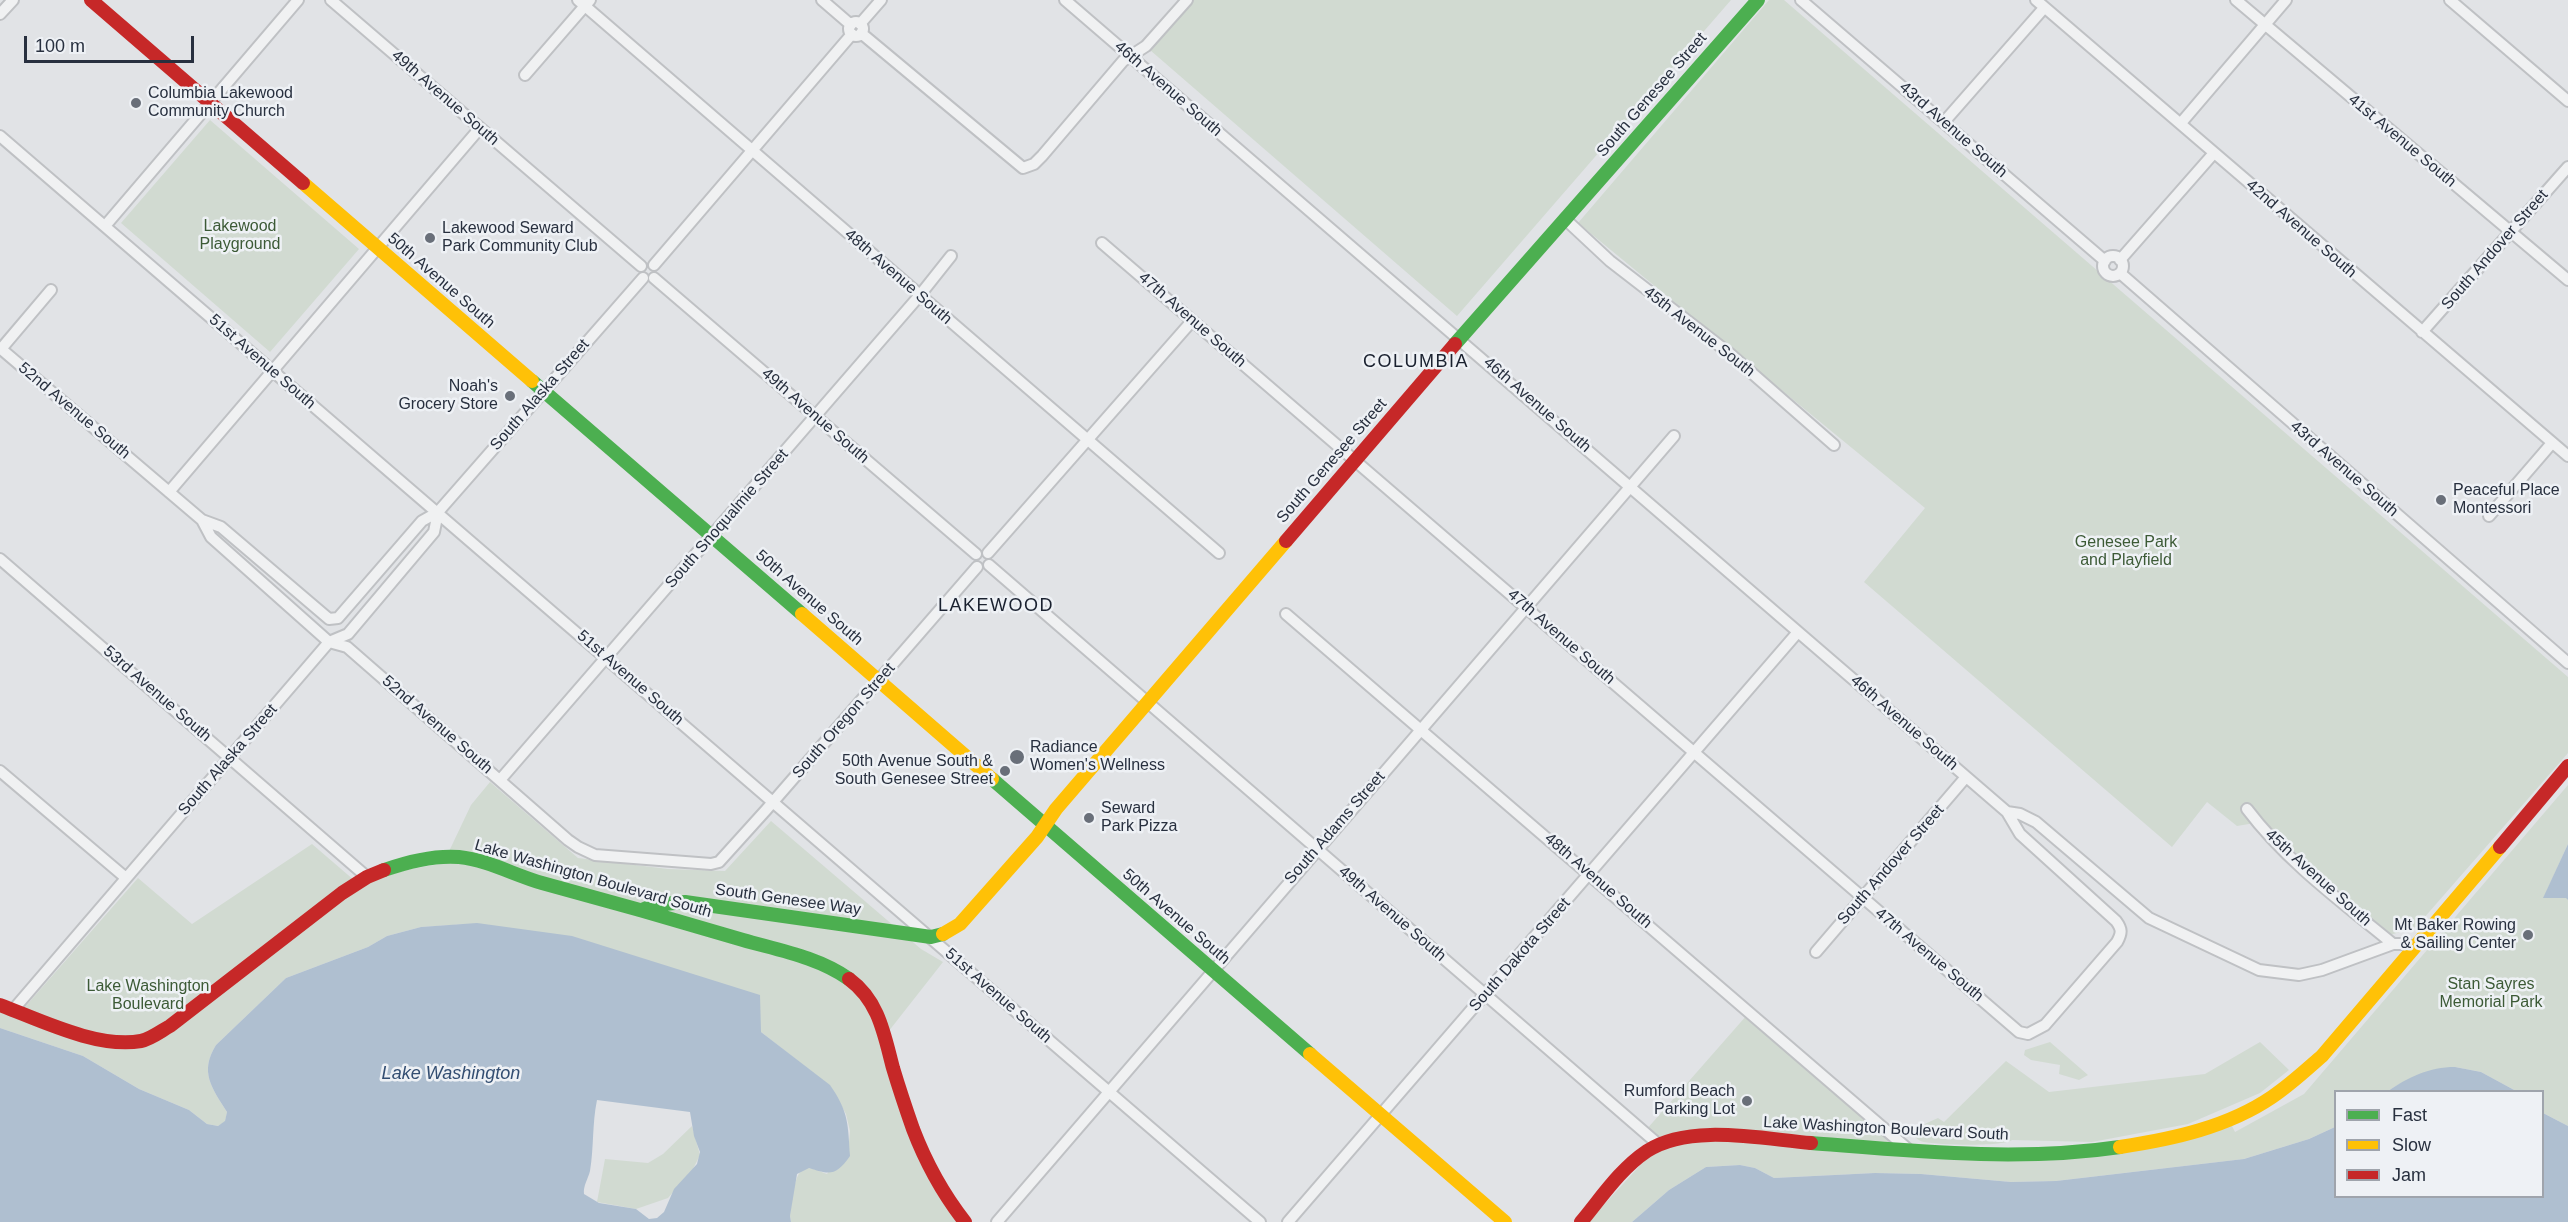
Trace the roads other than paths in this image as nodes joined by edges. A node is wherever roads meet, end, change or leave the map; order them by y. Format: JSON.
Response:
{"nodes":[{"id":1,"x":13,"y":0,"type":"edge"},
{"id":2,"x":91,"y":0,"type":"edge"},
{"id":3,"x":298,"y":0,"type":"edge"},
{"id":4,"x":332,"y":0,"type":"edge"},
{"id":5,"x":822,"y":0,"type":"edge"},
{"id":6,"x":881,"y":0,"type":"edge"},
{"id":7,"x":1065,"y":0,"type":"edge"},
{"id":8,"x":1187,"y":0,"type":"edge"},
{"id":9,"x":1758,"y":0,"type":"edge"},
{"id":10,"x":1801,"y":0,"type":"edge"},
{"id":11,"x":2036,"y":0,"type":"edge"},
{"id":12,"x":2236,"y":0,"type":"edge"},
{"id":13,"x":2286,"y":0,"type":"edge"},
{"id":14,"x":2450,"y":0,"type":"edge"},
{"id":15,"x":584,"y":2,"type":"edge"},
{"id":16,"x":2044,"y":8,"type":"junction"},
{"id":17,"x":0,"y":14,"type":"edge"},
{"id":18,"x":2265,"y":24,"type":"junction"},
{"id":19,"x":856,"y":29,"type":"junction"},
{"id":20,"x":1128,"y":56,"type":"junction"},
{"id":21,"x":525,"y":75,"type":"dead end"},
{"id":22,"x":2568,"y":101,"type":"edge"},
{"id":23,"x":209,"y":104,"type":"junction"},
{"id":24,"x":1944,"y":122,"type":"junction"},
{"id":25,"x":2181,"y":123,"type":"junction"},
{"id":26,"x":480,"y":128,"type":"junction"},
{"id":27,"x":0,"y":136,"type":"edge"},
{"id":28,"x":751,"y":151,"type":"junction"},
{"id":29,"x":2214,"y":153,"type":"junction"},
{"id":30,"x":2568,"y":167,"type":"edge"},
{"id":31,"x":1565,"y":219,"type":"junction"},
{"id":32,"x":105,"y":226,"type":"junction"},
{"id":33,"x":2511,"y":232,"type":"junction"},
{"id":34,"x":1102,"y":243,"type":"dead end"},
{"id":35,"x":378,"y":248,"type":"junction"},
{"id":36,"x":951,"y":256,"type":"dead end"},
{"id":37,"x":2120,"y":260,"type":"junction"},
{"id":38,"x":2104,"y":261,"type":"junction"},
{"id":39,"x":654,"y":265,"type":"junction"},
{"id":40,"x":641,"y":266,"type":"junction"},
{"id":41,"x":2120,"y":273,"type":"junction"},
{"id":42,"x":648,"y":278,"type":"junction"},
{"id":43,"x":2568,"y":280,"type":"edge"},
{"id":44,"x":51,"y":290,"type":"dead end"},
{"id":45,"x":920,"y":295,"type":"junction"},
{"id":46,"x":1192,"y":321,"type":"junction"},
{"id":47,"x":2422,"y":332,"type":"junction"},
{"id":48,"x":1460,"y":338,"type":"junction"},
{"id":49,"x":0,"y":349,"type":"edge"},
{"id":50,"x":271,"y":370,"type":"junction"},
{"id":51,"x":544,"y":391,"type":"junction"},
{"id":52,"x":815,"y":416,"type":"junction"},
{"id":53,"x":1674,"y":436,"type":"dead end"},
{"id":54,"x":1088,"y":440,"type":"junction"},
{"id":55,"x":2552,"y":442,"type":"junction"},
{"id":56,"x":1834,"y":445,"type":"dead end"},
{"id":57,"x":2568,"y":456,"type":"edge"},
{"id":58,"x":1356,"y":460,"type":"junction"},
{"id":59,"x":1630,"y":487,"type":"junction"},
{"id":60,"x":169,"y":492,"type":"junction"},
{"id":61,"x":438,"y":512,"type":"junction"},
{"id":62,"x":2489,"y":516,"type":"dead end"},
{"id":63,"x":202,"y":519,"type":"junction"},
{"id":64,"x":712,"y":536,"type":"junction"},
{"id":65,"x":1219,"y":553,"type":"dead end"},
{"id":66,"x":976,"y":554,"type":"junction"},
{"id":67,"x":988,"y":554,"type":"junction"},
{"id":68,"x":0,"y":559,"type":"edge"},
{"id":69,"x":989,"y":566,"type":"junction"},
{"id":70,"x":977,"y":567,"type":"junction"},
{"id":71,"x":1526,"y":607,"type":"junction"},
{"id":72,"x":1286,"y":614,"type":"dead end"},
{"id":73,"x":329,"y":619,"type":"joint"},
{"id":74,"x":1798,"y":632,"type":"junction"},
{"id":75,"x":329,"y":642,"type":"junction"},
{"id":76,"x":606,"y":657,"type":"junction"},
{"id":77,"x":2568,"y":663,"type":"edge"},
{"id":78,"x":880,"y":680,"type":"junction"},
{"id":79,"x":1147,"y":704,"type":"junction"},
{"id":80,"x":1421,"y":729,"type":"junction"},
{"id":81,"x":1694,"y":752,"type":"junction"},
{"id":82,"x":231,"y":757,"type":"junction"},
{"id":83,"x":2568,"y":766,"type":"edge"},
{"id":84,"x":0,"y":771,"type":"edge"},
{"id":85,"x":1966,"y":777,"type":"junction"},
{"id":86,"x":500,"y":780,"type":"junction"},
{"id":87,"x":774,"y":802,"type":"junction"},
{"id":88,"x":2247,"y":809,"type":"dead end"},
{"id":89,"x":2007,"y":812,"type":"junction"},
{"id":90,"x":1044,"y":824,"type":"junction"},
{"id":91,"x":1317,"y":849,"type":"junction"},
{"id":92,"x":704,"y":864,"type":"joint"},
{"id":93,"x":1590,"y":874,"type":"junction"},
{"id":94,"x":367,"y":877,"type":"junction"},
{"id":95,"x":126,"y":878,"type":"junction"},
{"id":96,"x":1862,"y":898,"type":"junction"},
{"id":97,"x":642,"y":910,"type":"junction"},
{"id":98,"x":931,"y":937,"type":"junction"},
{"id":99,"x":2393,"y":944,"type":"junction"},
{"id":100,"x":2413,"y":947,"type":"junction"},
{"id":101,"x":1816,"y":952,"type":"dead end"},
{"id":102,"x":1212,"y":970,"type":"junction"},
{"id":103,"x":1486,"y":994,"type":"junction"},
{"id":104,"x":7,"y":1008,"type":"edge"},
{"id":105,"x":2019,"y":1032,"type":"joint"},
{"id":106,"x":1107,"y":1092,"type":"junction"},
{"id":107,"x":1381,"y":1115,"type":"junction"},
{"id":108,"x":1658,"y":1144,"type":"junction"},
{"id":109,"x":1910,"y":1150,"type":"junction"},
{"id":110,"x":965,"y":1222,"type":"edge"},
{"id":111,"x":997,"y":1222,"type":"edge"},
{"id":112,"x":1260,"y":1222,"type":"edge"},
{"id":113,"x":1288,"y":1222,"type":"edge"},
{"id":114,"x":1505,"y":1222,"type":"edge"},
{"id":115,"x":1581,"y":1222,"type":"edge"}],
"edges":[{"from":1,"to":17,"type":"street"},
{"from":2,"to":23,"type":"street","name":"50th Avenue South"},
{"from":3,"to":23,"type":"street"},
{"from":4,"to":26,"type":"street","name":"49th Avenue South"},
{"from":5,"to":19,"type":"street"},
{"from":6,"to":19,"type":"street"},
{"from":7,"to":20,"type":"street","name":"46th Avenue South"},
{"from":8,"to":20,"type":"street"},
{"from":9,"to":31,"type":"street","name":"South Genesee Street"},
{"from":10,"to":24,"type":"street","name":"43rd Avenue South"},
{"from":11,"to":16,"type":"street","name":"42nd Avenue South"},
{"from":12,"to":18,"type":"street","name":"41st Avenue South"},
{"from":13,"to":18,"type":"street"},
{"from":14,"to":22,"type":"street"},
{"from":15,"to":21,"type":"street"},
{"from":15,"to":28,"type":"street","name":"48th Avenue South"},
{"from":16,"to":24,"type":"street"},
{"from":16,"to":25,"type":"street","name":"42nd Avenue South"},
{"from":18,"to":25,"type":"street"},
{"from":18,"to":33,"type":"street","name":"41st Avenue South"},
{"from":19,"to":20,"type":"street"},
{"from":19,"to":28,"type":"street"},
{"from":20,"to":48,"type":"street","name":"46th Avenue South"},
{"from":23,"to":32,"type":"street"},
{"from":23,"to":35,"type":"street","name":"50th Avenue South"},
{"from":24,"to":38,"type":"street","name":"43rd Avenue South"},
{"from":25,"to":29,"type":"street","name":"42nd Avenue South"},
{"from":26,"to":35,"type":"street"},
{"from":26,"to":40,"type":"street","name":"49th Avenue South"},
{"from":27,"to":32,"type":"street","name":"51st Avenue South"},
{"from":28,"to":39,"type":"street"},
{"from":28,"to":45,"type":"street","name":"48th Avenue South"},
{"from":29,"to":37,"type":"street"},
{"from":29,"to":47,"type":"street","name":"42nd Avenue South"},
{"from":30,"to":33,"type":"street","name":"South Andover Street"},
{"from":31,"to":48,"type":"street","name":"South Genesee Street"},
{"from":31,"to":56,"type":"street","name":"45th Avenue South"},
{"from":32,"to":50,"type":"street","name":"51st Avenue South"},
{"from":33,"to":43,"type":"street","name":"41st Avenue South"},
{"from":33,"to":47,"type":"street","name":"South Andover Street"},
{"from":34,"to":46,"type":"street","name":"47th Avenue South"},
{"from":35,"to":50,"type":"street"},
{"from":35,"to":51,"type":"street","name":"50th Avenue South"},
{"from":36,"to":45,"type":"street","name":"South Snoqualmie Street"},
{"from":37,"to":38,"type":"street"},
{"from":37,"to":41,"type":"street"},
{"from":38,"to":41,"type":"street"},
{"from":39,"to":40,"type":"street"},
{"from":39,"to":42,"type":"street"},
{"from":40,"to":42,"type":"street"},
{"from":41,"to":77,"type":"street","name":"43rd Avenue South"},
{"from":42,"to":51,"type":"street","name":"South Alaska Street"},
{"from":42,"to":52,"type":"street","name":"49th Avenue South"},
{"from":44,"to":49,"type":"street"},
{"from":45,"to":52,"type":"street","name":"South Snoqualmie Street"},
{"from":45,"to":54,"type":"street","name":"48th Avenue South"},
{"from":46,"to":54,"type":"street"},
{"from":46,"to":58,"type":"street","name":"47th Avenue South"},
{"from":47,"to":55,"type":"street","name":"42nd Avenue South"},
{"from":48,"to":58,"type":"street","name":"South Genesee Street"},
{"from":48,"to":59,"type":"street","name":"46th Avenue South"},
{"from":49,"to":60,"type":"street","name":"52nd Avenue South"},
{"from":50,"to":60,"type":"street"},
{"from":50,"to":61,"type":"street","name":"51st Avenue South"},
{"from":51,"to":61,"type":"street","name":"South Alaska Street"},
{"from":51,"to":64,"type":"street","name":"50th Avenue South"},
{"from":52,"to":64,"type":"street","name":"South Snoqualmie Street"},
{"from":52,"to":66,"type":"street","name":"49th Avenue South"},
{"from":53,"to":59,"type":"street","name":"South Adams Street"},
{"from":54,"to":65,"type":"street","name":"48th Avenue South"},
{"from":54,"to":67,"type":"street"},
{"from":55,"to":57,"type":"street","name":"42nd Avenue South"},
{"from":55,"to":62,"type":"street"},
{"from":58,"to":71,"type":"street","name":"47th Avenue South"},
{"from":58,"to":79,"type":"street","name":"South Genesee Street"},
{"from":59,"to":71,"type":"street","name":"South Adams Street"},
{"from":59,"to":74,"type":"street","name":"46th Avenue South"},
{"from":60,"to":63,"type":"street","name":"52nd Avenue South"},
{"from":61,"to":73,"type":"street","name":"South Alaska Street"},
{"from":61,"to":75,"type":"street","name":"South Alaska Street"},
{"from":61,"to":76,"type":"street","name":"51st Avenue South"},
{"from":63,"to":73,"type":"street","name":"52nd Avenue South"},
{"from":63,"to":75,"type":"street","name":"52nd Avenue South"},
{"from":64,"to":76,"type":"street","name":"South Snoqualmie Street"},
{"from":64,"to":78,"type":"street","name":"50th Avenue South"},
{"from":66,"to":67,"type":"street"},
{"from":66,"to":70,"type":"street"},
{"from":67,"to":69,"type":"street"},
{"from":68,"to":82,"type":"street","name":"53rd Avenue South"},
{"from":69,"to":70,"type":"street"},
{"from":69,"to":79,"type":"street","name":"49th Avenue South"},
{"from":70,"to":78,"type":"street","name":"South Oregon Street"},
{"from":71,"to":80,"type":"street","name":"South Adams Street"},
{"from":71,"to":81,"type":"street","name":"47th Avenue South"},
{"from":72,"to":80,"type":"street","name":"48th Avenue South"},
{"from":74,"to":81,"type":"street","name":"South Dakota Street"},
{"from":74,"to":85,"type":"street","name":"46th Avenue South"},
{"from":75,"to":82,"type":"street","name":"South Alaska Street"},
{"from":75,"to":86,"type":"street","name":"52nd Avenue South"},
{"from":76,"to":86,"type":"street","name":"South Snoqualmie Street"},
{"from":76,"to":87,"type":"street","name":"51st Avenue South"},
{"from":78,"to":87,"type":"street","name":"South Oregon Street"},
{"from":78,"to":90,"type":"street","name":"50th Avenue South"},
{"from":79,"to":90,"type":"street","name":"South Genesee Street"},
{"from":79,"to":91,"type":"street","name":"49th Avenue South"},
{"from":80,"to":91,"type":"street","name":"South Adams Street"},
{"from":80,"to":93,"type":"street","name":"48th Avenue South"},
{"from":81,"to":93,"type":"street","name":"South Dakota Street"},
{"from":81,"to":96,"type":"street","name":"47th Avenue South"},
{"from":82,"to":94,"type":"street","name":"53rd Avenue South"},
{"from":82,"to":95,"type":"street","name":"South Alaska Street"},
{"from":83,"to":100,"type":"street","name":"Lake Washington Boulevard South"},
{"from":84,"to":95,"type":"street"},
{"from":85,"to":89,"type":"street","name":"46th Avenue South"},
{"from":85,"to":96,"type":"street","name":"South Andover Street"},
{"from":86,"to":92,"type":"street","name":"52nd Avenue South"},
{"from":87,"to":92,"type":"street","name":"South Oregon Street"},
{"from":87,"to":98,"type":"street","name":"51st Avenue South"},
{"from":88,"to":99,"type":"street","name":"45th Avenue South"},
{"from":89,"to":99,"type":"street","name":"46th Avenue South"},
{"from":89,"to":105,"type":"street","name":"46th Avenue South"},
{"from":90,"to":98,"type":"street","name":"South Genesee Street"},
{"from":90,"to":102,"type":"street","name":"50th Avenue South"},
{"from":91,"to":102,"type":"street","name":"South Adams Street"},
{"from":91,"to":103,"type":"street","name":"49th Avenue South"},
{"from":93,"to":103,"type":"street","name":"South Dakota Street"},
{"from":93,"to":109,"type":"street","name":"48th Avenue South"},
{"from":94,"to":97,"type":"street","name":"Lake Washington Boulevard South"},
{"from":94,"to":104,"type":"street","name":"Lake Washington Boulevard South"},
{"from":95,"to":104,"type":"street","name":"South Alaska Street"},
{"from":96,"to":101,"type":"street","name":"South Andover Street"},
{"from":96,"to":105,"type":"street","name":"47th Avenue South"},
{"from":97,"to":98,"type":"street","name":"South Genesee Way"},
{"from":97,"to":110,"type":"street","name":"Lake Washington Boulevard South"},
{"from":98,"to":106,"type":"street","name":"51st Avenue South"},
{"from":99,"to":100,"type":"street","name":"46th Avenue South"},
{"from":100,"to":109,"type":"street","name":"Lake Washington Boulevard South"},
{"from":102,"to":106,"type":"street","name":"South Adams Street"},
{"from":102,"to":107,"type":"street","name":"50th Avenue South"},
{"from":103,"to":107,"type":"street","name":"South Dakota Street"},
{"from":103,"to":108,"type":"street","name":"49th Avenue South"},
{"from":106,"to":111,"type":"street","name":"South Adams Street"},
{"from":106,"to":112,"type":"street","name":"51st Avenue South"},
{"from":107,"to":113,"type":"street","name":"South Dakota Street"},
{"from":107,"to":114,"type":"street","name":"50th Avenue South"},
{"from":108,"to":109,"type":"street","name":"Lake Washington Boulevard South"},
{"from":108,"to":115,"type":"street","name":"Lake Washington Boulevard South"}]}
